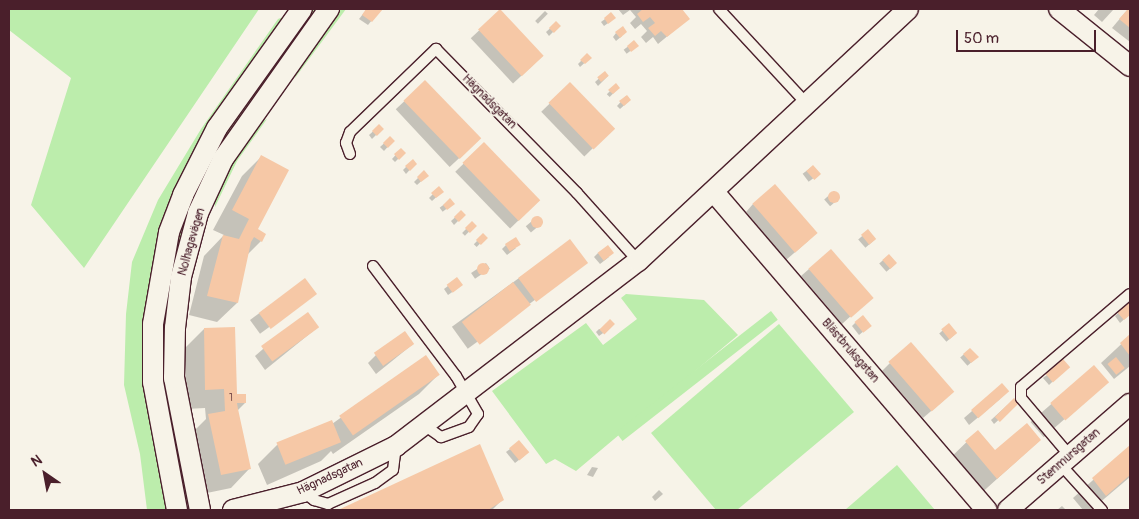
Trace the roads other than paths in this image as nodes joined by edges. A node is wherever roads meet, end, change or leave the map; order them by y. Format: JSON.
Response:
{"nodes":[{"id":1,"x":302,"y":9,"type":"edge"},
{"id":2,"x":329,"y":9,"type":"edge"},
{"id":3,"x":719,"y":9,"type":"edge"},
{"id":4,"x":908,"y":9,"type":"edge"},
{"id":5,"x":1059,"y":9,"type":"edge"},
{"id":6,"x":1130,"y":66,"type":"edge"},
{"id":7,"x":807,"y":104,"type":"junction"},
{"id":8,"x":350,"y":154,"type":"dead end"},
{"id":9,"x":714,"y":192,"type":"junction"},
{"id":10,"x":638,"y":261,"type":"junction"},
{"id":11,"x":373,"y":266,"type":"dead end"},
{"id":12,"x":1130,"y":294,"type":"edge"},
{"id":13,"x":467,"y":392,"type":"junction"},
{"id":14,"x":1130,"y":404,"type":"edge"},
{"id":15,"x":424,"y":424,"type":"junction"},
{"id":16,"x":1066,"y":461,"type":"junction"},
{"id":17,"x":176,"y":510,"type":"edge"},
{"id":18,"x":200,"y":510,"type":"edge"},
{"id":19,"x":233,"y":510,"type":"edge"},
{"id":20,"x":987,"y":510,"type":"edge"},
{"id":21,"x":1008,"y":510,"type":"edge"},
{"id":22,"x":1102,"y":510,"type":"edge"}],
"edges":[{"from":1,"to":17,"type":"street","name":"Nolhagavägen"},
{"from":2,"to":18,"type":"street","name":"Nolhagavägen"},
{"from":3,"to":7,"type":"lane"},
{"from":4,"to":7,"type":"street","name":"Hägnadsgatan"},
{"from":5,"to":6,"type":"street"},
{"from":7,"to":9,"type":"street","name":"Hägnadsgatan"},
{"from":8,"to":10,"type":"lane","name":"Hägnadsgatan"},
{"from":9,"to":10,"type":"street","name":"Hägnadsgatan"},
{"from":9,"to":20,"type":"street","name":"Blästbruksgatan"},
{"from":10,"to":13,"type":"street","name":"Hägnadsgatan"},
{"from":11,"to":13,"type":"lane"},
{"from":12,"to":16,"type":"lane"},
{"from":13,"to":15,"type":"street","name":"Hägnadsgatan"},
{"from":13,"to":15,"type":"lane"},
{"from":14,"to":16,"type":"street","name":"Stenmursgatan"},
{"from":15,"to":19,"type":"street","name":"Hägnadsgatan"},
{"from":16,"to":21,"type":"street","name":"Stenmursgatan"},
{"from":16,"to":22,"type":"lane"}]}
